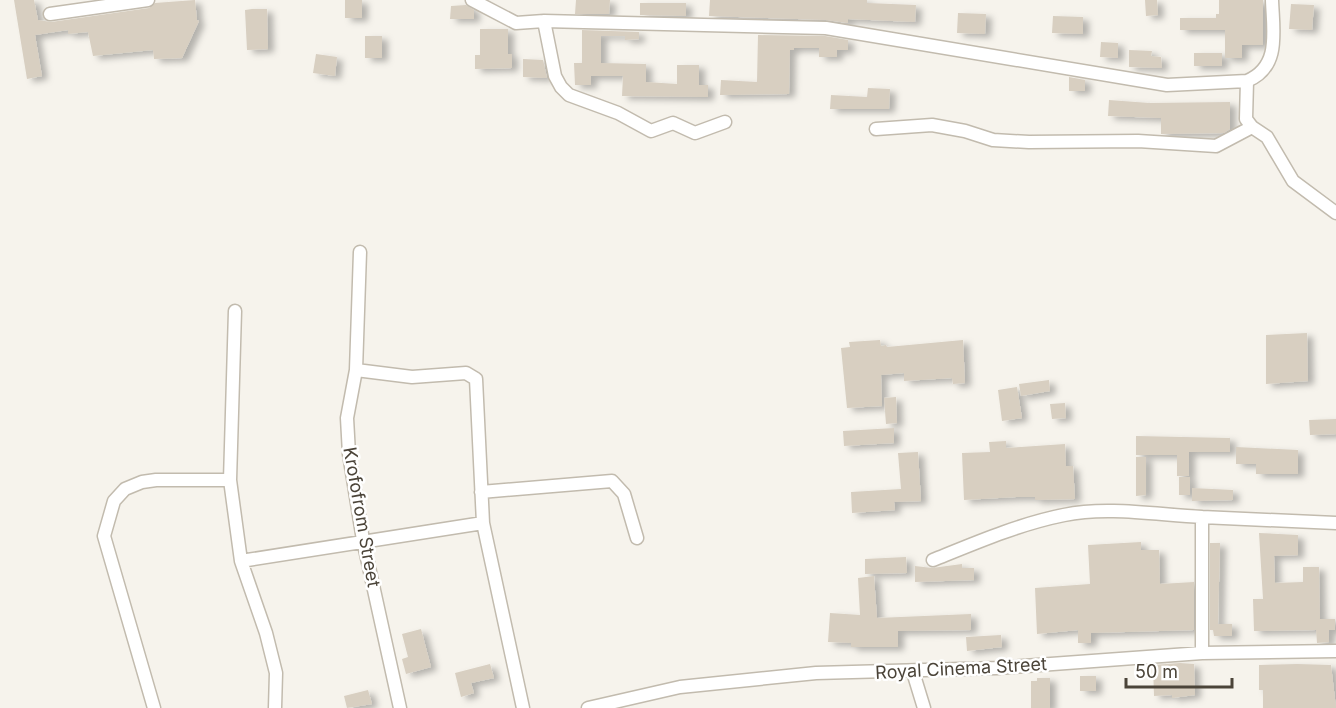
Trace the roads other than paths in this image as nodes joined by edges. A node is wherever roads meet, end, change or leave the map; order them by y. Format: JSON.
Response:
{"nodes":[{"id":1,"x":148,"y":0,"type":"edge"},
{"id":2,"x":472,"y":0,"type":"edge"},
{"id":3,"x":1272,"y":0,"type":"edge"},
{"id":4,"x":50,"y":14,"type":"dead end"},
{"id":5,"x":544,"y":21,"type":"junction"},
{"id":6,"x":1247,"y":81,"type":"junction"},
{"id":7,"x":726,"y":122,"type":"dead end"},
{"id":8,"x":1252,"y":127,"type":"junction"},
{"id":9,"x":876,"y":129,"type":"dead end"},
{"id":10,"x":1336,"y":213,"type":"edge"},
{"id":11,"x":360,"y":252,"type":"dead end"},
{"id":12,"x":235,"y":311,"type":"dead end"},
{"id":13,"x":356,"y":370,"type":"junction"},
{"id":14,"x":230,"y":480,"type":"junction"},
{"id":15,"x":481,"y":492,"type":"junction"},
{"id":16,"x":1202,"y":517,"type":"junction"},
{"id":17,"x":483,"y":523,"type":"junction"},
{"id":18,"x":1336,"y":523,"type":"edge"},
{"id":19,"x":637,"y":538,"type":"dead end"},
{"id":20,"x":363,"y":540,"type":"junction"},
{"id":21,"x":933,"y":560,"type":"dead end"},
{"id":22,"x":241,"y":561,"type":"junction"},
{"id":23,"x":1336,"y":651,"type":"edge"},
{"id":24,"x":1202,"y":653,"type":"junction"},
{"id":25,"x":913,"y":672,"type":"junction"},
{"id":26,"x":154,"y":708,"type":"edge"},
{"id":27,"x":275,"y":708,"type":"edge"},
{"id":28,"x":400,"y":708,"type":"edge"},
{"id":29,"x":523,"y":708,"type":"edge"},
{"id":30,"x":588,"y":708,"type":"edge"},
{"id":31,"x":924,"y":708,"type":"edge"}],
"edges":[{"from":1,"to":4,"type":"street"},
{"from":2,"to":5,"type":"street"},
{"from":3,"to":6,"type":"street"},
{"from":5,"to":6,"type":"street"},
{"from":5,"to":7,"type":"street"},
{"from":6,"to":8,"type":"street"},
{"from":8,"to":9,"type":"street"},
{"from":8,"to":10,"type":"street"},
{"from":11,"to":13,"type":"street","name":"Krofofrom Street"},
{"from":12,"to":14,"type":"street"},
{"from":13,"to":15,"type":"street"},
{"from":13,"to":20,"type":"street","name":"Krofofrom Street"},
{"from":14,"to":22,"type":"street"},
{"from":14,"to":26,"type":"street"},
{"from":15,"to":17,"type":"street"},
{"from":15,"to":19,"type":"street"},
{"from":16,"to":18,"type":"street"},
{"from":16,"to":21,"type":"street"},
{"from":16,"to":24,"type":"street"},
{"from":17,"to":20,"type":"street"},
{"from":17,"to":29,"type":"street"},
{"from":20,"to":22,"type":"street"},
{"from":20,"to":28,"type":"street","name":"Krofofrom Street"},
{"from":22,"to":27,"type":"street"},
{"from":23,"to":24,"type":"street","name":"Royal Cinema Street"},
{"from":24,"to":25,"type":"street","name":"Royal Cinema Street"},
{"from":25,"to":30,"type":"street","name":"Royal Cinema Street"},
{"from":25,"to":31,"type":"street"}]}
